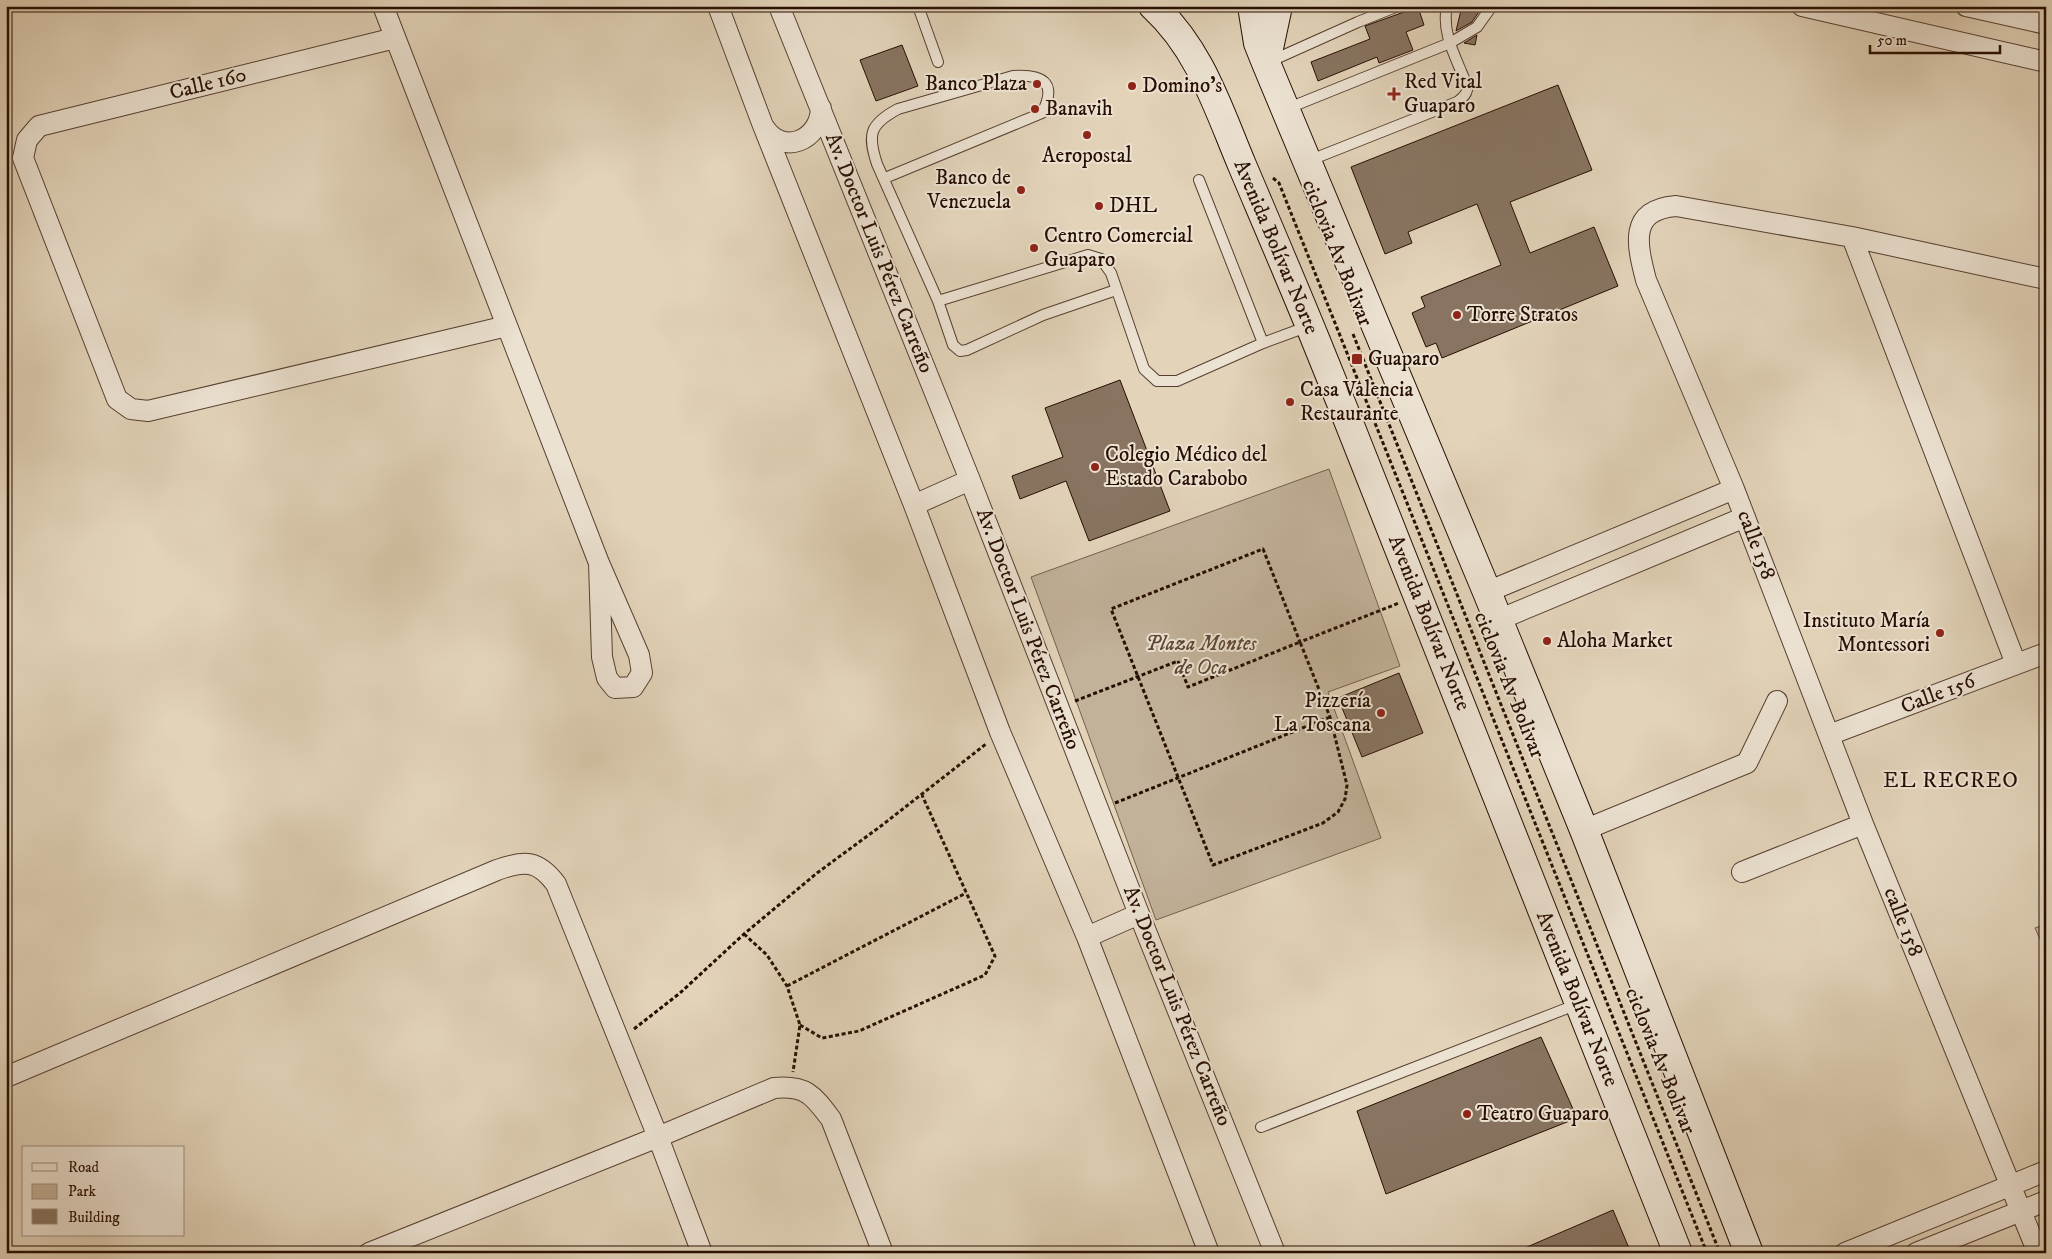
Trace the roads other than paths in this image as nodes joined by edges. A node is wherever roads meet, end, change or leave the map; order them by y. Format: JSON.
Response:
{"nodes":[{"id":1,"x":383,"y":6,"type":"edge"},
{"id":2,"x":718,"y":6,"type":"edge"},
{"id":3,"x":779,"y":6,"type":"edge"},
{"id":4,"x":918,"y":6,"type":"edge"},
{"id":5,"x":1153,"y":6,"type":"edge"},
{"id":6,"x":1164,"y":6,"type":"edge"},
{"id":7,"x":1182,"y":6,"type":"edge"},
{"id":8,"x":1252,"y":6,"type":"edge"},
{"id":9,"x":1278,"y":6,"type":"edge"},
{"id":10,"x":1398,"y":6,"type":"edge"},
{"id":11,"x":1447,"y":6,"type":"edge"},
{"id":12,"x":1492,"y":6,"type":"edge"},
{"id":13,"x":1802,"y":6,"type":"edge"},
{"id":14,"x":1966,"y":6,"type":"edge"},
{"id":15,"x":2046,"y":24,"type":"edge"},
{"id":16,"x":396,"y":38,"type":"junction"},
{"id":17,"x":1450,"y":43,"type":"junction"},
{"id":18,"x":938,"y":62,"type":"dead end"},
{"id":19,"x":2046,"y":62,"type":"edge"},
{"id":20,"x":1266,"y":63,"type":"junction"},
{"id":21,"x":820,"y":108,"type":"junction"},
{"id":22,"x":1286,"y":110,"type":"junction"},
{"id":23,"x":762,"y":123,"type":"junction"},
{"id":24,"x":1307,"y":161,"type":"junction"},
{"id":25,"x":885,"y":178,"type":"junction"},
{"id":26,"x":1199,"y":180,"type":"dead end"},
{"id":27,"x":1852,"y":237,"type":"junction"},
{"id":28,"x":2046,"y":279,"type":"edge"},
{"id":29,"x":1116,"y":290,"type":"junction"},
{"id":30,"x":938,"y":301,"type":"junction"},
{"id":31,"x":507,"y":326,"type":"junction"},
{"id":32,"x":1309,"y":326,"type":"junction"},
{"id":33,"x":1263,"y":343,"type":"junction"},
{"id":34,"x":970,"y":480,"type":"junction"},
{"id":35,"x":1734,"y":489,"type":"junction"},
{"id":36,"x":914,"y":505,"type":"junction"},
{"id":37,"x":1745,"y":517,"type":"junction"},
{"id":38,"x":599,"y":564,"type":"junction"},
{"id":39,"x":1487,"y":592,"type":"junction"},
{"id":40,"x":1498,"y":620,"type":"junction"},
{"id":41,"x":2046,"y":652,"type":"edge"},
{"id":42,"x":2016,"y":664,"type":"junction"},
{"id":43,"x":1777,"y":702,"type":"dead end"},
{"id":44,"x":1829,"y":735,"type":"junction"},
{"id":45,"x":1863,"y":824,"type":"junction"},
{"id":46,"x":1584,"y":830,"type":"junction"},
{"id":47,"x":1742,"y":872,"type":"dead end"},
{"id":48,"x":1139,"y":914,"type":"junction"},
{"id":49,"x":1087,"y":937,"type":"junction"},
{"id":50,"x":1579,"y":1004,"type":"junction"},
{"id":51,"x":6,"y":1077,"type":"edge"},
{"id":52,"x":1261,"y":1126,"type":"dead end"},
{"id":53,"x":658,"y":1137,"type":"junction"},
{"id":54,"x":2046,"y":1171,"type":"edge"},
{"id":55,"x":2011,"y":1185,"type":"junction"},
{"id":56,"x":2046,"y":1201,"type":"edge"},
{"id":57,"x":2021,"y":1211,"type":"junction"},
{"id":58,"x":369,"y":1253,"type":"edge"},
{"id":59,"x":702,"y":1253,"type":"edge"},
{"id":60,"x":883,"y":1253,"type":"edge"},
{"id":61,"x":1209,"y":1253,"type":"edge"},
{"id":62,"x":1275,"y":1253,"type":"edge"},
{"id":63,"x":1678,"y":1253,"type":"edge"},
{"id":64,"x":1749,"y":1253,"type":"edge"},
{"id":65,"x":1845,"y":1253,"type":"edge"},
{"id":66,"x":1916,"y":1253,"type":"edge"},
{"id":67,"x":2038,"y":1253,"type":"edge"}],
"edges":[{"from":1,"to":16,"type":"street"},
{"from":2,"to":23,"type":"street"},
{"from":3,"to":21,"type":"street","name":"Av. Doctor Luis Pérez Carreño"},
{"from":4,"to":18,"type":"lane"},
{"from":5,"to":32,"type":"main road","name":"Avenida Bolívar Norte"},
{"from":6,"to":7,"type":"main road"},
{"from":8,"to":20,"type":"main road"},
{"from":9,"to":20,"type":"main road"},
{"from":10,"to":20,"type":"lane"},
{"from":11,"to":17,"type":"lane"},
{"from":12,"to":17,"type":"lane"},
{"from":13,"to":19,"type":"street"},
{"from":14,"to":15,"type":"street"},
{"from":16,"to":31,"type":"street"},
{"from":16,"to":31,"type":"street","name":"Calle 160"},
{"from":17,"to":22,"type":"lane"},
{"from":17,"to":24,"type":"lane"},
{"from":20,"to":22,"type":"main road"},
{"from":21,"to":23,"type":"street"},
{"from":21,"to":34,"type":"street","name":"Av. Doctor Luis Pérez Carreño"},
{"from":22,"to":24,"type":"main road"},
{"from":23,"to":36,"type":"street"},
{"from":24,"to":39,"type":"main road"},
{"from":25,"to":25,"type":"lane"},
{"from":25,"to":30,"type":"lane"},
{"from":26,"to":33,"type":"lane"},
{"from":27,"to":28,"type":"street","name":"calle 158"},
{"from":27,"to":35,"type":"street","name":"calle 158"},
{"from":27,"to":42,"type":"street"},
{"from":29,"to":30,"type":"lane"},
{"from":29,"to":30,"type":"lane"},
{"from":29,"to":33,"type":"lane"},
{"from":31,"to":38,"type":"street"},
{"from":32,"to":33,"type":"lane"},
{"from":32,"to":50,"type":"main road","name":"Avenida Bolívar Norte"},
{"from":34,"to":36,"type":"street"},
{"from":34,"to":48,"type":"street","name":"Av. Doctor Luis Pérez Carreño"},
{"from":35,"to":37,"type":"street","name":"calle 158"},
{"from":35,"to":39,"type":"street"},
{"from":36,"to":49,"type":"street"},
{"from":37,"to":40,"type":"street"},
{"from":37,"to":44,"type":"street","name":"calle 158"},
{"from":38,"to":38,"type":"street"},
{"from":39,"to":40,"type":"main road"},
{"from":40,"to":46,"type":"main road"},
{"from":41,"to":42,"type":"street","name":"Calle 156"},
{"from":42,"to":44,"type":"street","name":"Calle 156"},
{"from":43,"to":46,"type":"street"},
{"from":44,"to":45,"type":"street","name":"calle 158"},
{"from":45,"to":47,"type":"street"},
{"from":45,"to":55,"type":"street","name":"calle 158"},
{"from":46,"to":64,"type":"main road"},
{"from":48,"to":49,"type":"street"},
{"from":48,"to":62,"type":"street","name":"Av. Doctor Luis Pérez Carreño"},
{"from":49,"to":61,"type":"street"},
{"from":50,"to":52,"type":"lane"},
{"from":50,"to":63,"type":"main road","name":"Avenida Bolívar Norte"},
{"from":51,"to":53,"type":"street"},
{"from":53,"to":58,"type":"street"},
{"from":53,"to":59,"type":"street"},
{"from":53,"to":60,"type":"street"},
{"from":54,"to":55,"type":"street"},
{"from":55,"to":57,"type":"street","name":"calle 158"},
{"from":55,"to":65,"type":"street"},
{"from":56,"to":57,"type":"street"},
{"from":57,"to":66,"type":"street"},
{"from":57,"to":67,"type":"street","name":"calle 158"}]}
